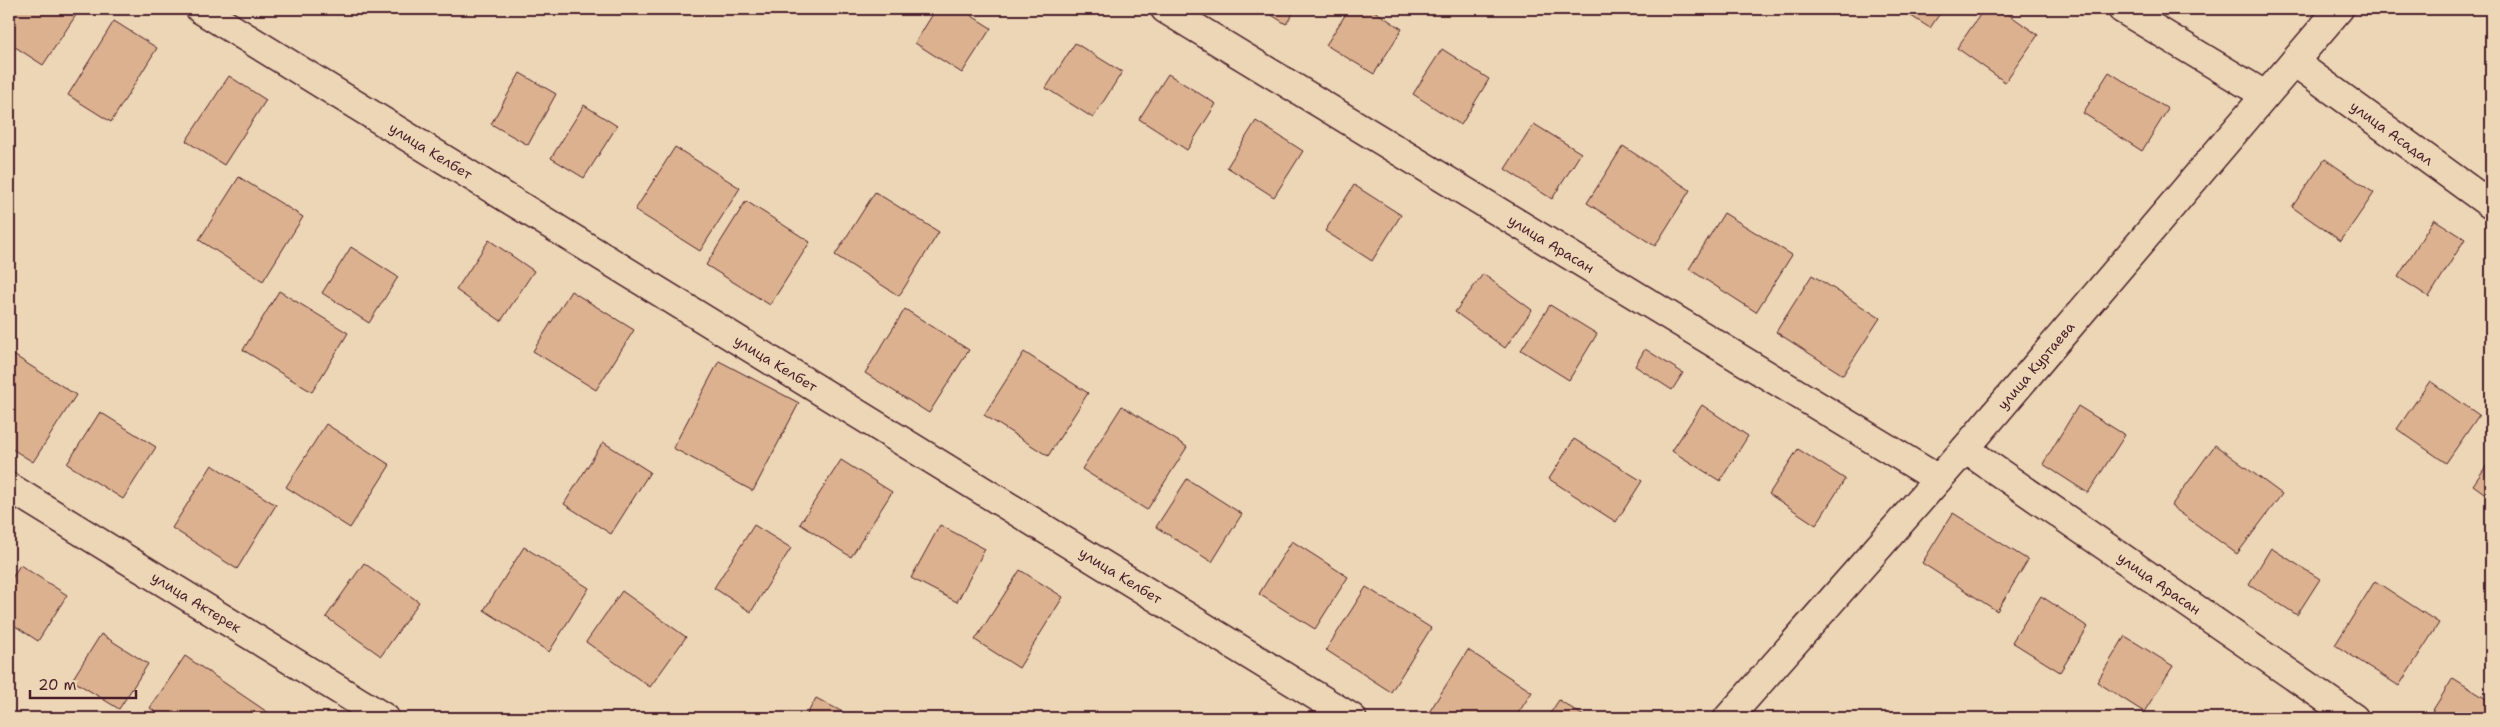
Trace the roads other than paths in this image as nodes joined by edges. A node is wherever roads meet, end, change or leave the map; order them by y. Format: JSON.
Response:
{"nodes":[{"id":1,"x":200,"y":9,"type":"edge"},
{"id":2,"x":1164,"y":9,"type":"edge"},
{"id":3,"x":2122,"y":9,"type":"edge"},
{"id":4,"x":2339,"y":9,"type":"edge"},
{"id":5,"x":2294,"y":62,"type":"junction"},
{"id":6,"x":2265,"y":95,"type":"junction"},
{"id":7,"x":2491,"y":205,"type":"edge"},
{"id":8,"x":1965,"y":449,"type":"junction"},
{"id":9,"x":1938,"y":479,"type":"junction"},
{"id":10,"x":9,"y":487,"type":"edge"},
{"id":11,"x":385,"y":718,"type":"edge"},
{"id":12,"x":1352,"y":718,"type":"edge"},
{"id":13,"x":1728,"y":718,"type":"edge"},
{"id":14,"x":2354,"y":718,"type":"edge"}],
"edges":[{"from":1,"to":12,"type":"street","name":"улица Келбет"},
{"from":2,"to":9,"type":"street","name":"улица Арасан"},
{"from":3,"to":6,"type":"street"},
{"from":4,"to":5,"type":"street","name":"улица Куртаева"},
{"from":5,"to":6,"type":"street","name":"улица Куртаева"},
{"from":5,"to":7,"type":"street","name":"улица Асадал"},
{"from":6,"to":8,"type":"street","name":"улица Куртаева"},
{"from":8,"to":9,"type":"street","name":"улица Куртаева"},
{"from":8,"to":14,"type":"street","name":"улица Арасан"},
{"from":9,"to":13,"type":"street","name":"улица Куртаева"},
{"from":10,"to":11,"type":"street","name":"улица Актерек"}]}
